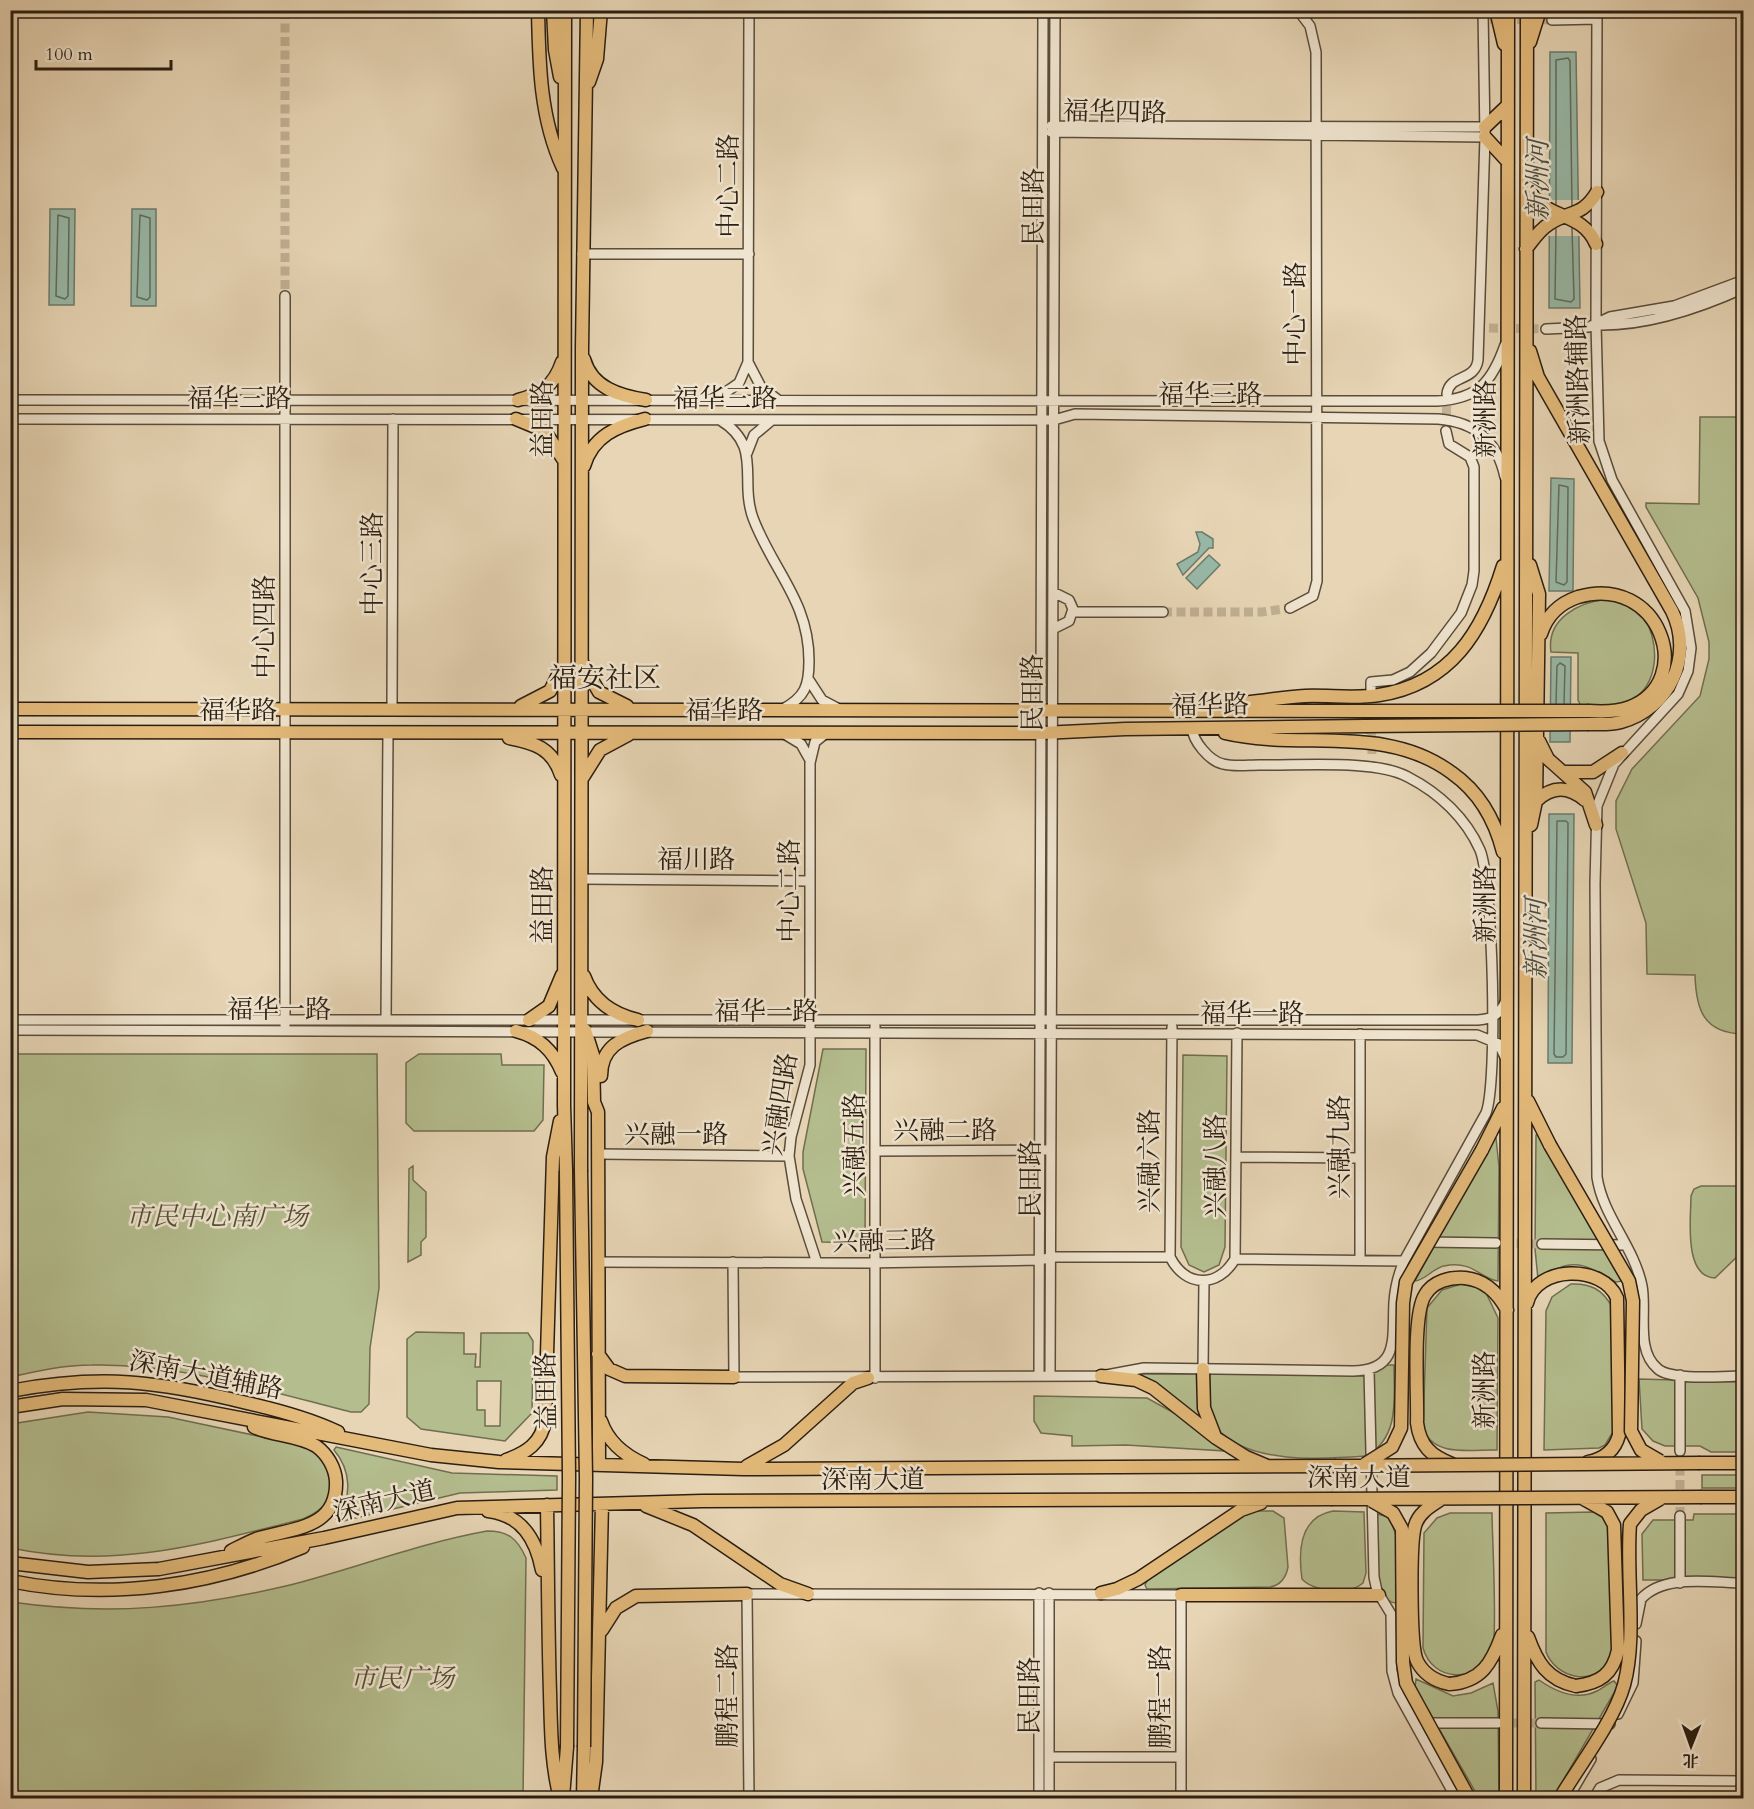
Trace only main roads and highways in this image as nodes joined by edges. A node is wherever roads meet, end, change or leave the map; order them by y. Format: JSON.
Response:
{"nodes":[{"id":1,"x":538,"y":10,"type":"edge"},
{"id":2,"x":553,"y":10,"type":"edge"},
{"id":3,"x":565,"y":10,"type":"edge"},
{"id":4,"x":587,"y":10,"type":"edge"},
{"id":5,"x":601,"y":10,"type":"edge"},
{"id":6,"x":1508,"y":10,"type":"edge"},
{"id":7,"x":1527,"y":10,"type":"edge"},
{"id":8,"x":1540,"y":10,"type":"edge"},
{"id":9,"x":1488,"y":15,"type":"edge"},
{"id":10,"x":559,"y":35,"type":"junction"},
{"id":11,"x":1508,"y":55,"type":"junction"},
{"id":12,"x":1527,"y":55,"type":"junction"},
{"id":13,"x":586,"y":89,"type":"junction"},
{"id":14,"x":1508,"y":105,"type":"junction"},
{"id":15,"x":1508,"y":162,"type":"junction"},
{"id":16,"x":565,"y":174,"type":"junction"},
{"id":17,"x":1526,"y":185,"type":"junction"},
{"id":18,"x":1597,"y":192,"type":"road end"},
{"id":19,"x":1566,"y":217,"type":"junction"},
{"id":20,"x":1596,"y":244,"type":"road end"},
{"id":21,"x":1526,"y":249,"type":"junction"},
{"id":22,"x":1526,"y":333,"type":"junction"},
{"id":23,"x":565,"y":346,"type":"junction"},
{"id":24,"x":582,"y":348,"type":"junction"},
{"id":25,"x":518,"y":400,"type":"road end"},
{"id":26,"x":646,"y":400,"type":"road end"},
{"id":27,"x":516,"y":419,"type":"road end"},
{"id":28,"x":645,"y":419,"type":"road end"},
{"id":29,"x":565,"y":461,"type":"junction"},
{"id":30,"x":582,"y":472,"type":"junction"},
{"id":31,"x":1507,"y":553,"type":"junction"},
{"id":32,"x":1526,"y":553,"type":"junction"},
{"id":33,"x":1539,"y":644,"type":"junction"},
{"id":34,"x":565,"y":656,"type":"junction"},
{"id":35,"x":581,"y":656,"type":"junction"},
{"id":36,"x":10,"y":709,"type":"edge"},
{"id":37,"x":514,"y":709,"type":"junction"},
{"id":38,"x":565,"y":709,"type":"junction"},
{"id":39,"x":581,"y":709,"type":"junction"},
{"id":40,"x":643,"y":709,"type":"junction"},
{"id":41,"x":1192,"y":709,"type":"junction"},
{"id":42,"x":1589,"y":718,"type":"junction"},
{"id":43,"x":1198,"y":728,"type":"junction"},
{"id":44,"x":10,"y":732,"type":"edge"},
{"id":45,"x":484,"y":732,"type":"junction"},
{"id":46,"x":581,"y":732,"type":"junction"},
{"id":47,"x":564,"y":733,"type":"junction"},
{"id":48,"x":636,"y":733,"type":"junction"},
{"id":49,"x":1538,"y":736,"type":"junction"},
{"id":50,"x":1622,"y":753,"type":"road end"},
{"id":51,"x":1563,"y":772,"type":"junction"},
{"id":52,"x":581,"y":784,"type":"junction"},
{"id":53,"x":565,"y":786,"type":"junction"},
{"id":54,"x":1536,"y":801,"type":"junction"},
{"id":55,"x":1590,"y":804,"type":"junction"},
{"id":56,"x":1596,"y":825,"type":"road end"},
{"id":57,"x":1526,"y":856,"type":"junction"},
{"id":58,"x":1507,"y":872,"type":"junction"},
{"id":59,"x":581,"y":968,"type":"junction"},
{"id":60,"x":564,"y":969,"type":"junction"},
{"id":61,"x":529,"y":1020,"type":"road end"},
{"id":62,"x":638,"y":1020,"type":"road end"},
{"id":63,"x":582,"y":1027,"type":"junction"},
{"id":64,"x":516,"y":1031,"type":"road end"},
{"id":65,"x":647,"y":1031,"type":"road end"},
{"id":66,"x":564,"y":1077,"type":"junction"},
{"id":67,"x":1507,"y":1089,"type":"junction"},
{"id":68,"x":1525,"y":1089,"type":"junction"},
{"id":69,"x":594,"y":1102,"type":"junction"},
{"id":70,"x":564,"y":1105,"type":"junction"},
{"id":71,"x":581,"y":1146,"type":"junction"},
{"id":72,"x":1507,"y":1310,"type":"junction"},
{"id":73,"x":1525,"y":1310,"type":"junction"},
{"id":74,"x":598,"y":1354,"type":"junction"},
{"id":75,"x":1203,"y":1369,"type":"road end"},
{"id":76,"x":1101,"y":1376,"type":"road end"},
{"id":77,"x":734,"y":1377,"type":"road end"},
{"id":78,"x":872,"y":1378,"type":"road end"},
{"id":79,"x":10,"y":1390,"type":"edge"},
{"id":80,"x":10,"y":1407,"type":"edge"},
{"id":81,"x":599,"y":1413,"type":"junction"},
{"id":82,"x":237,"y":1417,"type":"junction"},
{"id":83,"x":1216,"y":1438,"type":"junction"},
{"id":84,"x":352,"y":1440,"type":"junction"},
{"id":85,"x":499,"y":1462,"type":"junction"},
{"id":86,"x":1673,"y":1463,"type":"junction"},
{"id":87,"x":1743,"y":1463,"type":"edge"},
{"id":88,"x":1452,"y":1464,"type":"junction"},
{"id":89,"x":1582,"y":1464,"type":"junction"},
{"id":90,"x":599,"y":1465,"type":"junction"},
{"id":91,"x":648,"y":1466,"type":"junction"},
{"id":92,"x":1362,"y":1466,"type":"junction"},
{"id":93,"x":1272,"y":1467,"type":"junction"},
{"id":94,"x":743,"y":1469,"type":"junction"},
{"id":95,"x":1743,"y":1497,"type":"edge"},
{"id":96,"x":1581,"y":1498,"type":"junction"},
{"id":97,"x":1661,"y":1498,"type":"junction"},
{"id":98,"x":1441,"y":1499,"type":"junction"},
{"id":99,"x":1269,"y":1500,"type":"junction"},
{"id":100,"x":1368,"y":1500,"type":"junction"},
{"id":101,"x":636,"y":1503,"type":"junction"},
{"id":102,"x":602,"y":1504,"type":"junction"},
{"id":103,"x":547,"y":1505,"type":"junction"},
{"id":104,"x":457,"y":1508,"type":"junction"},
{"id":105,"x":324,"y":1538,"type":"junction"},
{"id":106,"x":216,"y":1558,"type":"junction"},
{"id":107,"x":10,"y":1563,"type":"edge"},
{"id":108,"x":10,"y":1581,"type":"edge"},
{"id":109,"x":1101,"y":1593,"type":"road end"},
{"id":110,"x":747,"y":1594,"type":"road end"},
{"id":111,"x":808,"y":1594,"type":"road end"},
{"id":112,"x":1181,"y":1595,"type":"road end"},
{"id":113,"x":547,"y":1596,"type":"junction"},
{"id":114,"x":1379,"y":1596,"type":"road end"},
{"id":115,"x":1505,"y":1628,"type":"junction"},
{"id":116,"x":1525,"y":1628,"type":"junction"},
{"id":117,"x":600,"y":1640,"type":"junction"},
{"id":118,"x":562,"y":1798,"type":"edge"},
{"id":119,"x":583,"y":1798,"type":"edge"},
{"id":120,"x":591,"y":1798,"type":"edge"},
{"id":121,"x":1469,"y":1798,"type":"edge"},
{"id":122,"x":1506,"y":1798,"type":"edge"},
{"id":123,"x":1524,"y":1798,"type":"edge"},
{"id":124,"x":1560,"y":1798,"type":"edge"}],
"edges":[{"from":1,"to":16,"type":"main road"},
{"from":2,"to":10,"type":"main road"},
{"from":3,"to":10,"type":"main road","name":"益田路"},
{"from":4,"to":13,"type":"main road","name":"益田路"},
{"from":5,"to":13,"type":"main road"},
{"from":6,"to":11,"type":"main road","name":"新洲路"},
{"from":7,"to":12,"type":"main road","name":"新洲路"},
{"from":8,"to":12,"type":"main road"},
{"from":9,"to":11,"type":"main road"},
{"from":10,"to":16,"type":"main road","name":"益田路"},
{"from":11,"to":14,"type":"main road","name":"新洲路"},
{"from":12,"to":17,"type":"main road","name":"新洲路"},
{"from":13,"to":24,"type":"main road","name":"益田路"},
{"from":14,"to":15,"type":"main road","name":"新洲路"},
{"from":14,"to":15,"type":"main road"},
{"from":15,"to":31,"type":"main road","name":"新洲路"},
{"from":16,"to":23,"type":"main road","name":"益田路"},
{"from":17,"to":19,"type":"main road"},
{"from":17,"to":21,"type":"main road","name":"新洲路"},
{"from":18,"to":19,"type":"main road"},
{"from":19,"to":20,"type":"main road"},
{"from":19,"to":21,"type":"main road"},
{"from":21,"to":22,"type":"main road","name":"新洲路"},
{"from":22,"to":32,"type":"main road","name":"新洲路"},
{"from":22,"to":42,"type":"main road"},
{"from":23,"to":25,"type":"main road"},
{"from":23,"to":29,"type":"main road","name":"益田路"},
{"from":24,"to":26,"type":"main road"},
{"from":24,"to":30,"type":"main road","name":"益田路"},
{"from":27,"to":29,"type":"main road"},
{"from":28,"to":30,"type":"main road"},
{"from":29,"to":34,"type":"main road","name":"益田路"},
{"from":30,"to":35,"type":"main road","name":"益田路"},
{"from":31,"to":41,"type":"main road"},
{"from":31,"to":58,"type":"main road","name":"新洲路"},
{"from":32,"to":33,"type":"main road"},
{"from":32,"to":57,"type":"main road","name":"新洲路"},
{"from":33,"to":42,"type":"main road"},
{"from":33,"to":49,"type":"main road"},
{"from":34,"to":37,"type":"main road"},
{"from":34,"to":38,"type":"main road","name":"益田路"},
{"from":35,"to":39,"type":"main road","name":"益田路"},
{"from":35,"to":40,"type":"main road"},
{"from":36,"to":37,"type":"main road","name":"福华路"},
{"from":37,"to":38,"type":"main road","name":"福华路"},
{"from":38,"to":39,"type":"main road","name":"福华路"},
{"from":38,"to":47,"type":"main road","name":"益田路"},
{"from":39,"to":40,"type":"main road","name":"福华路"},
{"from":39,"to":46,"type":"main road","name":"益田路"},
{"from":40,"to":41,"type":"main road","name":"福华路"},
{"from":41,"to":42,"type":"main road","name":"福华路","bridge":true},
{"from":42,"to":43,"type":"main road","name":"福华路","bridge":true},
{"from":43,"to":48,"type":"main road","name":"福华路"},
{"from":43,"to":58,"type":"main road"},
{"from":44,"to":45,"type":"main road","name":"福华路"},
{"from":45,"to":47,"type":"main road","name":"福华路"},
{"from":45,"to":53,"type":"main road"},
{"from":46,"to":47,"type":"main road","name":"福华路"},
{"from":46,"to":48,"type":"main road","name":"福华路"},
{"from":46,"to":52,"type":"main road","name":"益田路"},
{"from":47,"to":53,"type":"main road","name":"益田路"},
{"from":48,"to":52,"type":"main road"},
{"from":49,"to":51,"type":"main road"},
{"from":49,"to":54,"type":"main road"},
{"from":50,"to":51,"type":"main road"},
{"from":51,"to":55,"type":"main road"},
{"from":52,"to":59,"type":"main road","name":"益田路"},
{"from":53,"to":60,"type":"main road","name":"益田路"},
{"from":54,"to":55,"type":"main road"},
{"from":54,"to":57,"type":"main road"},
{"from":55,"to":56,"type":"main road"},
{"from":57,"to":68,"type":"main road","name":"新洲路"},
{"from":58,"to":67,"type":"main road","name":"新洲路"},
{"from":59,"to":62,"type":"main road"},
{"from":59,"to":63,"type":"main road","name":"益田路"},
{"from":60,"to":61,"type":"main road"},
{"from":60,"to":66,"type":"main road","name":"益田路"},
{"from":63,"to":69,"type":"main road"},
{"from":63,"to":71,"type":"main road","name":"益田路"},
{"from":64,"to":66,"type":"main road"},
{"from":65,"to":69,"type":"main road"},
{"from":66,"to":70,"type":"main road","name":"益田路"},
{"from":67,"to":72,"type":"main road","name":"新洲路"},
{"from":67,"to":92,"type":"main road","bridge":true},
{"from":68,"to":73,"type":"main road","name":"新洲路"},
{"from":68,"to":86,"type":"main road","bridge":true},
{"from":69,"to":71,"type":"main road"},
{"from":69,"to":74,"type":"main road"},
{"from":70,"to":85,"type":"main road"},
{"from":70,"to":118,"type":"main road","name":"益田路","bridge":true},
{"from":71,"to":119,"type":"main road","name":"益田路","bridge":true},
{"from":72,"to":88,"type":"main road"},
{"from":72,"to":115,"type":"main road","name":"新洲路"},
{"from":73,"to":89,"type":"main road"},
{"from":73,"to":116,"type":"main road","name":"新洲路"},
{"from":74,"to":77,"type":"main road"},
{"from":74,"to":81,"type":"main road"},
{"from":75,"to":83,"type":"main road"},
{"from":76,"to":83,"type":"main road"},
{"from":78,"to":94,"type":"main road"},
{"from":79,"to":84,"type":"main road","name":"深南大道辅路"},
{"from":80,"to":82,"type":"main road","name":"深南大道"},
{"from":81,"to":90,"type":"main road"},
{"from":81,"to":91,"type":"main road"},
{"from":82,"to":84,"type":"main road","name":"深南大道"},
{"from":82,"to":106,"type":"main road"},
{"from":83,"to":93,"type":"main road"},
{"from":84,"to":85,"type":"main road","name":"深南大道"},
{"from":85,"to":90,"type":"main road","name":"深南大道"},
{"from":86,"to":87,"type":"main road","name":"深南大道","bridge":true},
{"from":86,"to":89,"type":"main road","name":"深南大道","bridge":true},
{"from":88,"to":89,"type":"main road","name":"深南大道","bridge":true},
{"from":88,"to":92,"type":"main road","name":"深南大道","bridge":true},
{"from":90,"to":91,"type":"main road","name":"深南大道"},
{"from":91,"to":94,"type":"main road","name":"深南大道"},
{"from":92,"to":93,"type":"main road","name":"深南大道","bridge":true},
{"from":93,"to":94,"type":"main road","name":"深南大道"},
{"from":95,"to":97,"type":"main road","name":"深南大道","bridge":true},
{"from":96,"to":97,"type":"main road","name":"深南大道","bridge":true},
{"from":96,"to":98,"type":"main road","name":"深南大道","bridge":true},
{"from":96,"to":116,"type":"main road","bridge":true},
{"from":97,"to":124,"type":"main road","bridge":true},
{"from":98,"to":100,"type":"main road","name":"深南大道","bridge":true},
{"from":98,"to":115,"type":"main road","bridge":true},
{"from":99,"to":100,"type":"main road","name":"深南大道","bridge":true},
{"from":99,"to":101,"type":"main road","name":"深南大道"},
{"from":99,"to":109,"type":"main road"},
{"from":100,"to":121,"type":"main road","bridge":true},
{"from":101,"to":102,"type":"main road","name":"深南大道"},
{"from":101,"to":111,"type":"main road"},
{"from":102,"to":103,"type":"main road","name":"深南大道"},
{"from":102,"to":117,"type":"main road"},
{"from":103,"to":104,"type":"main road","name":"深南大道"},
{"from":103,"to":113,"type":"main road"},
{"from":104,"to":105,"type":"main road","name":"深南大道"},
{"from":104,"to":113,"type":"main road"},
{"from":105,"to":106,"type":"main road","name":"深南大道"},
{"from":105,"to":108,"type":"main road"},
{"from":106,"to":107,"type":"main road","name":"深南大道"},
{"from":110,"to":117,"type":"main road"},
{"from":112,"to":114,"type":"main road"},
{"from":113,"to":118,"type":"main road"},
{"from":115,"to":122,"type":"main road","name":"新洲路"},
{"from":116,"to":123,"type":"main road","name":"新洲路"},
{"from":117,"to":120,"type":"main road"}]}
